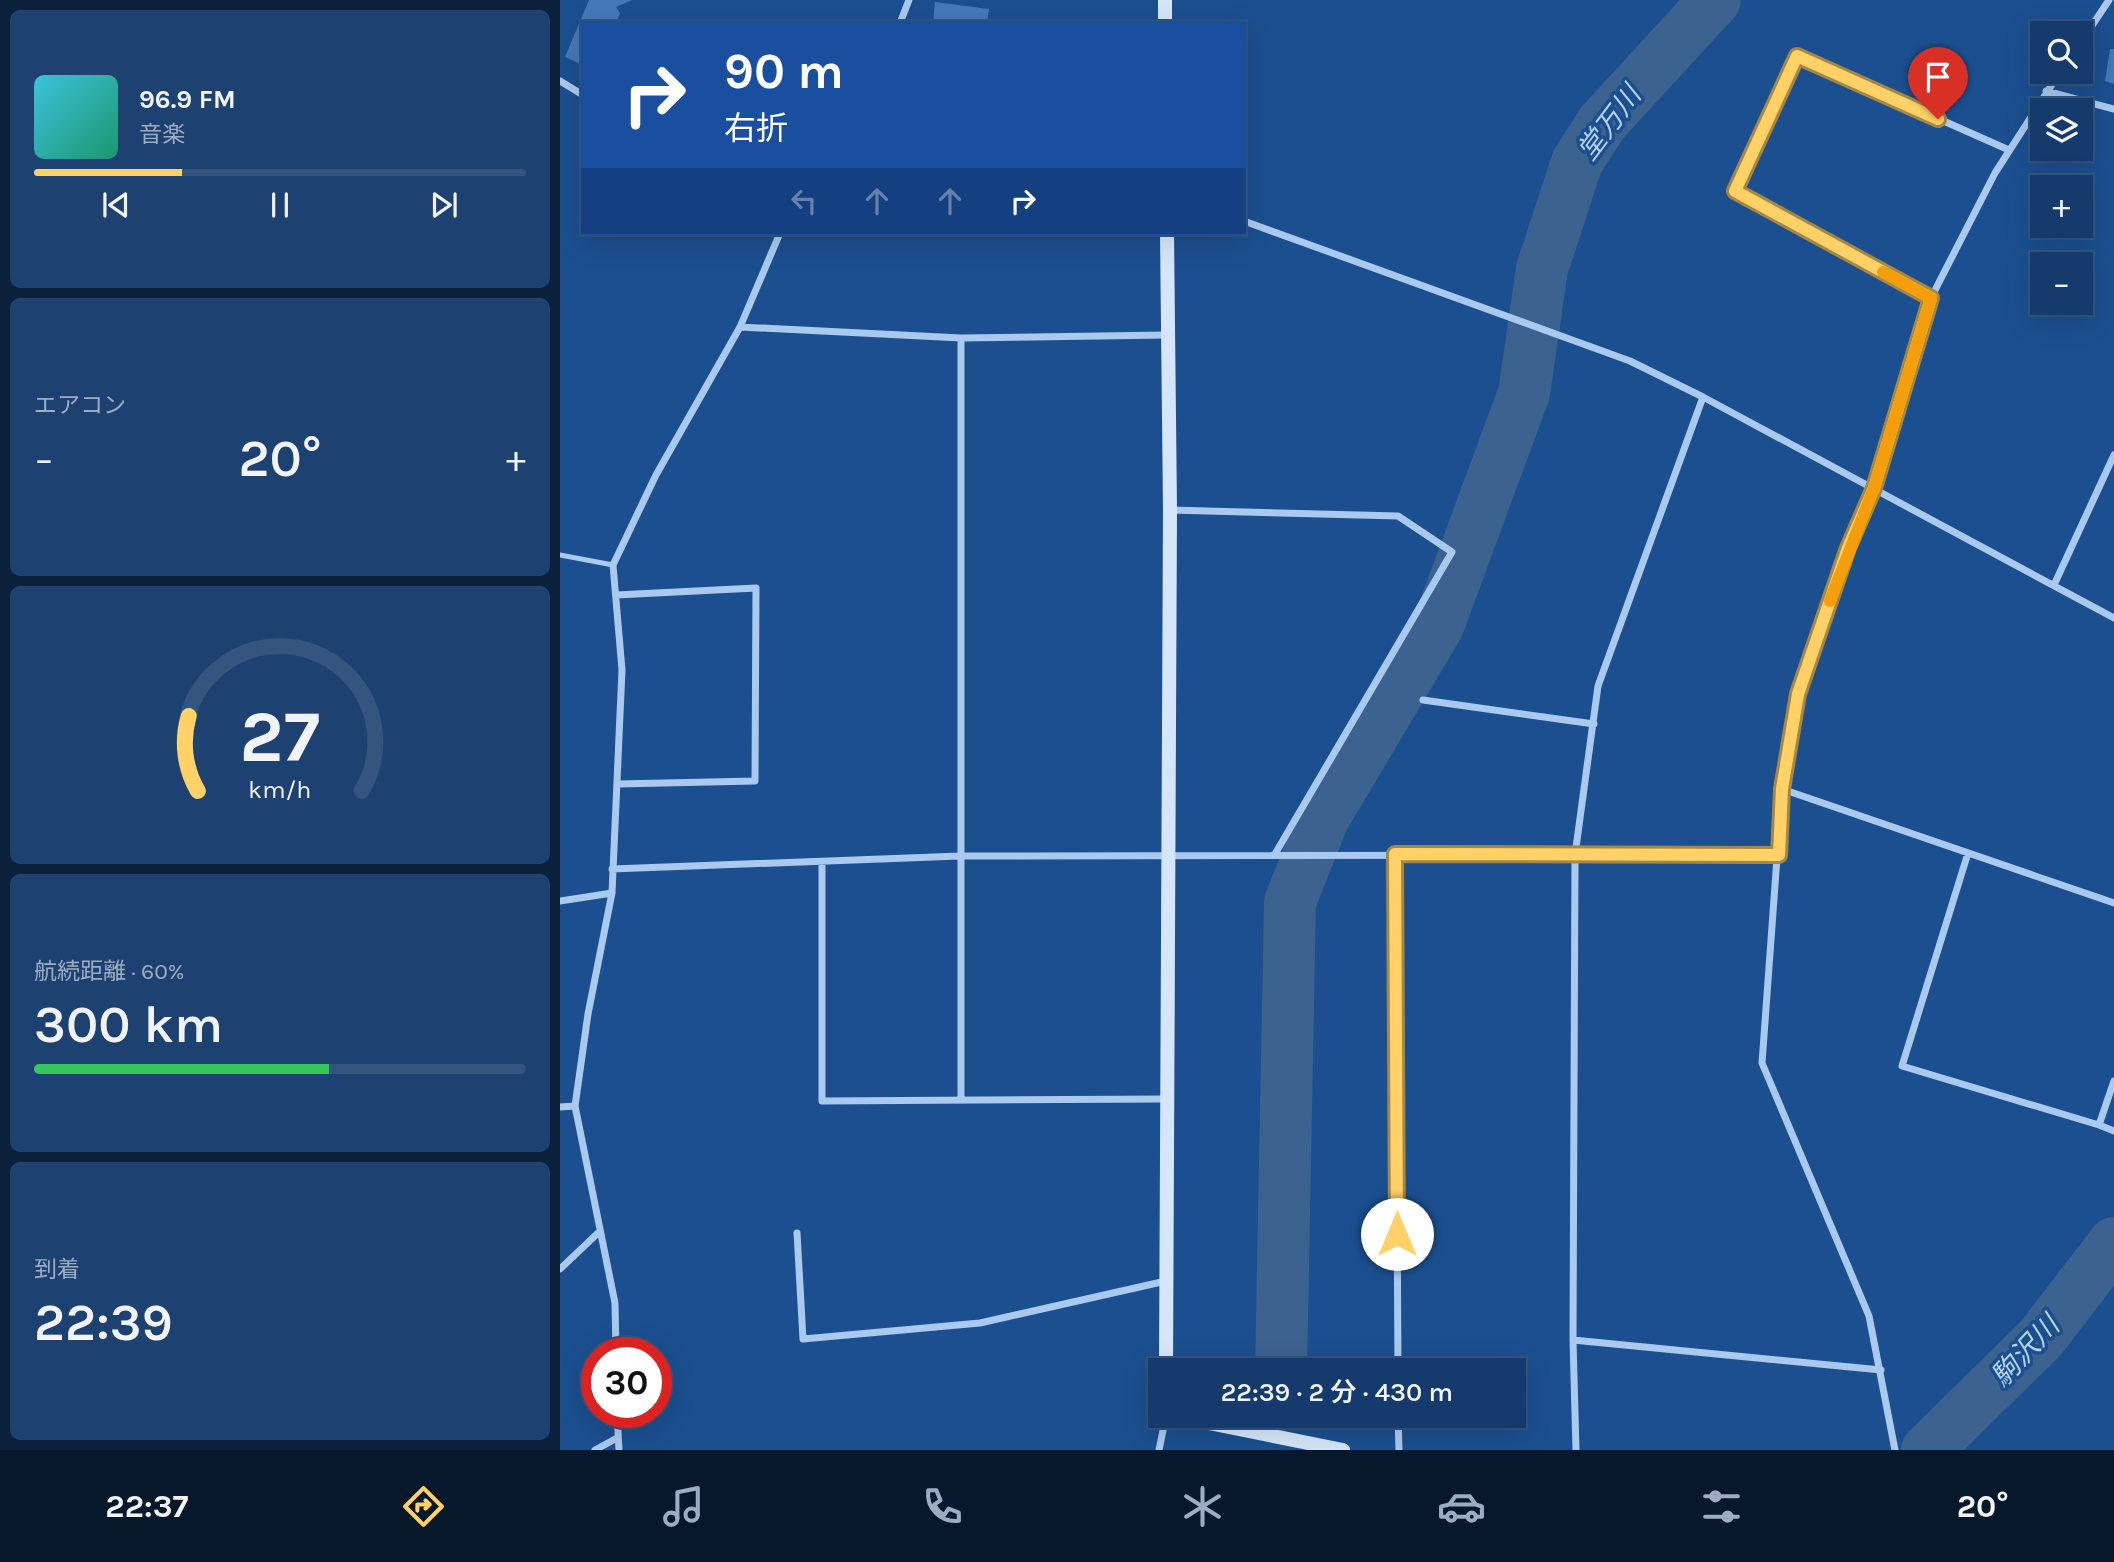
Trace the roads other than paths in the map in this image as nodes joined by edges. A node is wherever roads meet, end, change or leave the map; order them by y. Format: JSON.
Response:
{"nodes":[{"id":1,"x":909,"y":0,"type":"edge"},
{"id":2,"x":1165,"y":0,"type":"edge"},
{"id":3,"x":2109,"y":0,"type":"edge"},
{"id":4,"x":901,"y":21,"type":"edge"},
{"id":5,"x":1165,"y":21,"type":"edge"},
{"id":6,"x":2093,"y":23,"type":"edge"},
{"id":7,"x":560,"y":81,"type":"edge"},
{"id":8,"x":2051,"y":84,"type":"edge"},
{"id":9,"x":2046,"y":91,"type":"junction"},
{"id":10,"x":581,"y":94,"type":"edge"},
{"id":11,"x":2114,"y":109,"type":"edge"},
{"id":12,"x":2009,"y":150,"type":"junction"},
{"id":13,"x":1246,"y":222,"type":"edge"},
{"id":14,"x":779,"y":235,"type":"edge"},
{"id":15,"x":1167,"y":235,"type":"edge"},
{"id":16,"x":1931,"y":298,"type":"junction"},
{"id":17,"x":740,"y":327,"type":"junction"},
{"id":18,"x":1167,"y":335,"type":"junction"},
{"id":19,"x":961,"y":338,"type":"junction"},
{"id":20,"x":1703,"y":397,"type":"junction"},
{"id":21,"x":2114,"y":455,"type":"edge"},
{"id":22,"x":1874,"y":488,"type":"junction"},
{"id":23,"x":1170,"y":510,"type":"junction"},
{"id":24,"x":560,"y":555,"type":"edge"},
{"id":25,"x":613,"y":565,"type":"junction"},
{"id":26,"x":2053,"y":585,"type":"junction"},
{"id":27,"x":615,"y":594,"type":"junction"},
{"id":28,"x":2114,"y":618,"type":"edge"},
{"id":29,"x":1423,"y":700,"type":"dead end"},
{"id":30,"x":1594,"y":724,"type":"junction"},
{"id":31,"x":618,"y":784,"type":"junction"},
{"id":32,"x":1782,"y":789,"type":"junction"},
{"id":33,"x":1968,"y":853,"type":"junction"},
{"id":34,"x":1167,"y":854,"type":"junction"},
{"id":35,"x":1275,"y":854,"type":"junction"},
{"id":36,"x":1395,"y":854,"type":"junction"},
{"id":37,"x":1575,"y":855,"type":"junction"},
{"id":38,"x":1779,"y":855,"type":"junction"},
{"id":39,"x":960,"y":856,"type":"junction"},
{"id":40,"x":822,"y":863,"type":"junction"},
{"id":41,"x":612,"y":869,"type":"junction"},
{"id":42,"x":612,"y":893,"type":"junction"},
{"id":43,"x":560,"y":901,"type":"edge"},
{"id":44,"x":2114,"y":903,"type":"edge"},
{"id":45,"x":2114,"y":1081,"type":"edge"},
{"id":46,"x":1166,"y":1099,"type":"junction"},
{"id":47,"x":961,"y":1100,"type":"junction"},
{"id":48,"x":575,"y":1106,"type":"junction"},
{"id":49,"x":560,"y":1107,"type":"edge"},
{"id":50,"x":2099,"y":1125,"type":"junction"},
{"id":51,"x":2114,"y":1131,"type":"edge"},
{"id":52,"x":598,"y":1233,"type":"junction"},
{"id":53,"x":797,"y":1233,"type":"dead end"},
{"id":54,"x":560,"y":1269,"type":"edge"},
{"id":55,"x":1166,"y":1281,"type":"junction"},
{"id":56,"x":616,"y":1337,"type":"edge"},
{"id":57,"x":1573,"y":1340,"type":"junction"},
{"id":58,"x":1166,"y":1358,"type":"edge"},
{"id":59,"x":1398,"y":1358,"type":"edge"},
{"id":60,"x":1881,"y":1370,"type":"junction"},
{"id":61,"x":617,"y":1428,"type":"edge"},
{"id":62,"x":1164,"y":1428,"type":"edge"},
{"id":63,"x":1228,"y":1428,"type":"edge"},
{"id":64,"x":1398,"y":1428,"type":"edge"},
{"id":65,"x":617,"y":1438,"type":"junction"},
{"id":66,"x":1308,"y":1446,"type":"edge"},
{"id":67,"x":595,"y":1450,"type":"edge"},
{"id":68,"x":619,"y":1450,"type":"edge"},
{"id":69,"x":1159,"y":1450,"type":"edge"},
{"id":70,"x":1343,"y":1450,"type":"edge"},
{"id":71,"x":1399,"y":1450,"type":"edge"},
{"id":72,"x":1576,"y":1450,"type":"edge"},
{"id":73,"x":1895,"y":1450,"type":"edge"}],
"edges":[{"from":1,"to":4,"type":"street"},
{"from":2,"to":5,"type":"street"},
{"from":3,"to":6,"type":"street"},
{"from":7,"to":10,"type":"street"},
{"from":8,"to":9,"type":"street"},
{"from":9,"to":11,"type":"street"},
{"from":9,"to":12,"type":"street"},
{"from":12,"to":16,"type":"street"},
{"from":12,"to":16,"type":"street"},
{"from":13,"to":20,"type":"street"},
{"from":14,"to":17,"type":"street"},
{"from":15,"to":18,"type":"street"},
{"from":16,"to":22,"type":"street"},
{"from":17,"to":19,"type":"street"},
{"from":17,"to":25,"type":"street"},
{"from":18,"to":19,"type":"street"},
{"from":18,"to":23,"type":"street"},
{"from":19,"to":39,"type":"street"},
{"from":20,"to":22,"type":"street"},
{"from":20,"to":30,"type":"street"},
{"from":21,"to":26,"type":"street"},
{"from":22,"to":26,"type":"street"},
{"from":22,"to":32,"type":"street"},
{"from":23,"to":34,"type":"street"},
{"from":23,"to":35,"type":"street"},
{"from":24,"to":25,"type":"lane"},
{"from":25,"to":27,"type":"street"},
{"from":26,"to":28,"type":"street"},
{"from":27,"to":31,"type":"street"},
{"from":27,"to":31,"type":"street"},
{"from":29,"to":30,"type":"street"},
{"from":30,"to":37,"type":"street"},
{"from":31,"to":41,"type":"street"},
{"from":32,"to":33,"type":"street"},
{"from":32,"to":38,"type":"street"},
{"from":33,"to":44,"type":"street"},
{"from":33,"to":50,"type":"street"},
{"from":34,"to":35,"type":"street"},
{"from":34,"to":39,"type":"street"},
{"from":34,"to":46,"type":"street"},
{"from":35,"to":36,"type":"street"},
{"from":36,"to":37,"type":"street"},
{"from":36,"to":59,"type":"street"},
{"from":37,"to":38,"type":"street"},
{"from":37,"to":57,"type":"street"},
{"from":38,"to":60,"type":"street"},
{"from":39,"to":40,"type":"street"},
{"from":39,"to":47,"type":"street"},
{"from":40,"to":41,"type":"street"},
{"from":40,"to":47,"type":"street"},
{"from":41,"to":42,"type":"street"},
{"from":42,"to":43,"type":"street"},
{"from":42,"to":48,"type":"street"},
{"from":45,"to":50,"type":"street"},
{"from":46,"to":47,"type":"street"},
{"from":46,"to":55,"type":"street"},
{"from":48,"to":49,"type":"street"},
{"from":48,"to":52,"type":"street"},
{"from":50,"to":51,"type":"street"},
{"from":52,"to":54,"type":"street"},
{"from":52,"to":56,"type":"street"},
{"from":53,"to":55,"type":"street"},
{"from":55,"to":58,"type":"street"},
{"from":57,"to":60,"type":"street"},
{"from":57,"to":72,"type":"street"},
{"from":60,"to":73,"type":"street"},
{"from":61,"to":65,"type":"street"},
{"from":62,"to":69,"type":"street"},
{"from":63,"to":66,"type":"street"},
{"from":64,"to":71,"type":"street"},
{"from":65,"to":67,"type":"street"},
{"from":65,"to":68,"type":"street"},
{"from":66,"to":70,"type":"street"}]}
